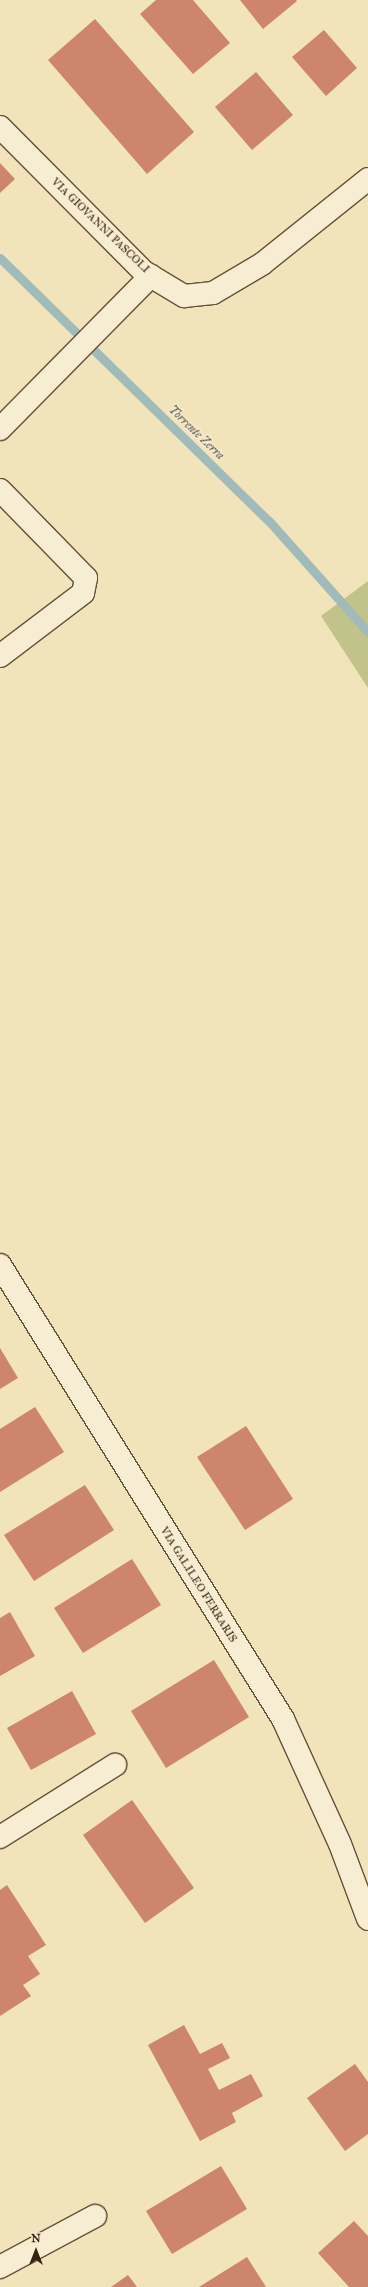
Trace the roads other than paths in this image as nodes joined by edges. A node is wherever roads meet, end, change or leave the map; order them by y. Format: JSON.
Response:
{"nodes":[{"id":1,"x":0,"y":127,"type":"edge"},
{"id":2,"x":368,"y":179,"type":"edge"},
{"id":3,"x":151,"y":276,"type":"junction"},
{"id":4,"x":0,"y":429,"type":"edge"},
{"id":5,"x":0,"y":490,"type":"edge"},
{"id":6,"x":0,"y":656,"type":"edge"},
{"id":7,"x":0,"y":1265,"type":"edge"},
{"id":8,"x":116,"y":1765,"type":"dead end"},
{"id":9,"x":0,"y":1837,"type":"edge"},
{"id":10,"x":368,"y":1919,"type":"edge"},
{"id":11,"x":95,"y":2216,"type":"dead end"},
{"id":12,"x":0,"y":2267,"type":"edge"}],
"edges":[{"from":1,"to":3,"type":"street","name":"VIA GIOVANNI PASCOLI"},
{"from":2,"to":3,"type":"street","name":"VIA GIOVANNI PASCOLI"},
{"from":3,"to":4,"type":"street"},
{"from":5,"to":6,"type":"street"},
{"from":7,"to":10,"type":"street","name":"VIA GALILEO FERRARIS"},
{"from":8,"to":9,"type":"street"},
{"from":11,"to":12,"type":"street"}]}
